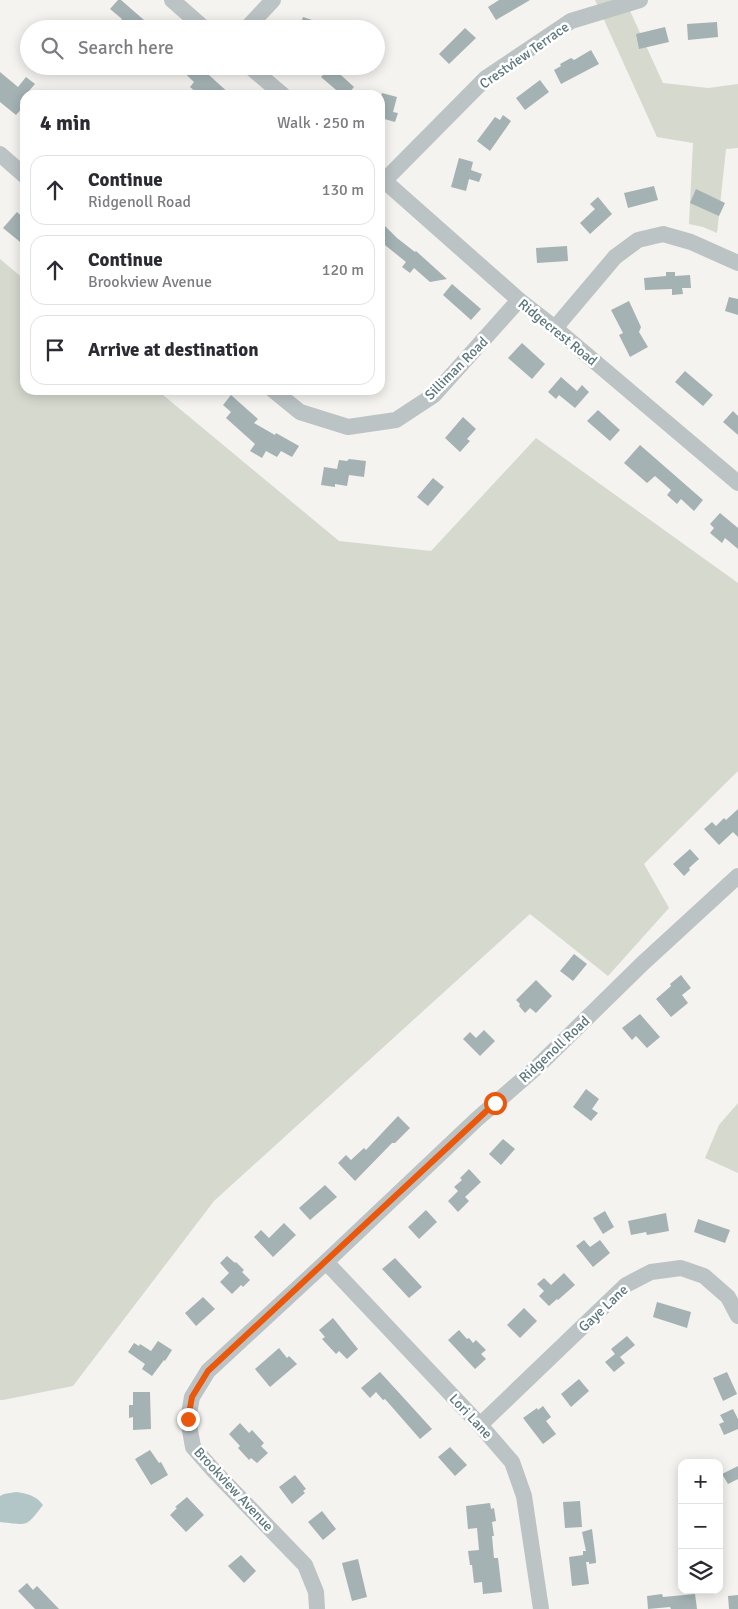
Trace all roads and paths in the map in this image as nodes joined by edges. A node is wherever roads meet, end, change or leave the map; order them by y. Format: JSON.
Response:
{"nodes":[{"id":1,"x":172,"y":0,"type":"edge"},
{"id":2,"x":273,"y":0,"type":"edge"},
{"id":3,"x":640,"y":0,"type":"edge"},
{"id":4,"x":195,"y":20,"type":"edge"},
{"id":5,"x":254,"y":20,"type":"edge"},
{"id":6,"x":260,"y":75,"type":"edge"},
{"id":7,"x":277,"y":90,"type":"edge"},
{"id":8,"x":0,"y":154,"type":"edge"},
{"id":9,"x":20,"y":172,"type":"edge"},
{"id":10,"x":385,"y":176,"type":"edge"},
{"id":11,"x":385,"y":182,"type":"edge"},
{"id":12,"x":738,"y":263,"type":"edge"},
{"id":13,"x":520,"y":300,"type":"junction"},
{"id":14,"x":555,"y":328,"type":"junction"},
{"id":15,"x":279,"y":395,"type":"edge"},
{"id":16,"x":738,"y":483,"type":"edge"},
{"id":17,"x":738,"y":876,"type":"edge"},
{"id":18,"x":326,"y":1262,"type":"junction"},
{"id":19,"x":738,"y":1316,"type":"edge"},
{"id":20,"x":480,"y":1425,"type":"junction"},
{"id":21,"x":317,"y":1609,"type":"edge"},
{"id":22,"x":541,"y":1609,"type":"edge"}],
"edges":[{"from":1,"to":4,"type":"street"},
{"from":2,"to":5,"type":"street"},
{"from":3,"to":10,"type":"street","name":"Crestview Terrace"},
{"from":6,"to":7,"type":"street"},
{"from":8,"to":9,"type":"street"},
{"from":11,"to":13,"type":"street","name":"Ridgecrest Road"},
{"from":12,"to":14,"type":"street"},
{"from":13,"to":14,"type":"street","name":"Ridgecrest Road"},
{"from":13,"to":15,"type":"street","name":"Silliman Road"},
{"from":14,"to":16,"type":"street","name":"Ridgecrest Road"},
{"from":17,"to":18,"type":"street","name":"Ridgenoll Road"},
{"from":18,"to":20,"type":"street","name":"Lori Lane"},
{"from":18,"to":21,"type":"street","name":"Brookview Avenue"},
{"from":19,"to":20,"type":"street","name":"Gaye Lane"},
{"from":20,"to":22,"type":"street","name":"Lori Lane"}]}
